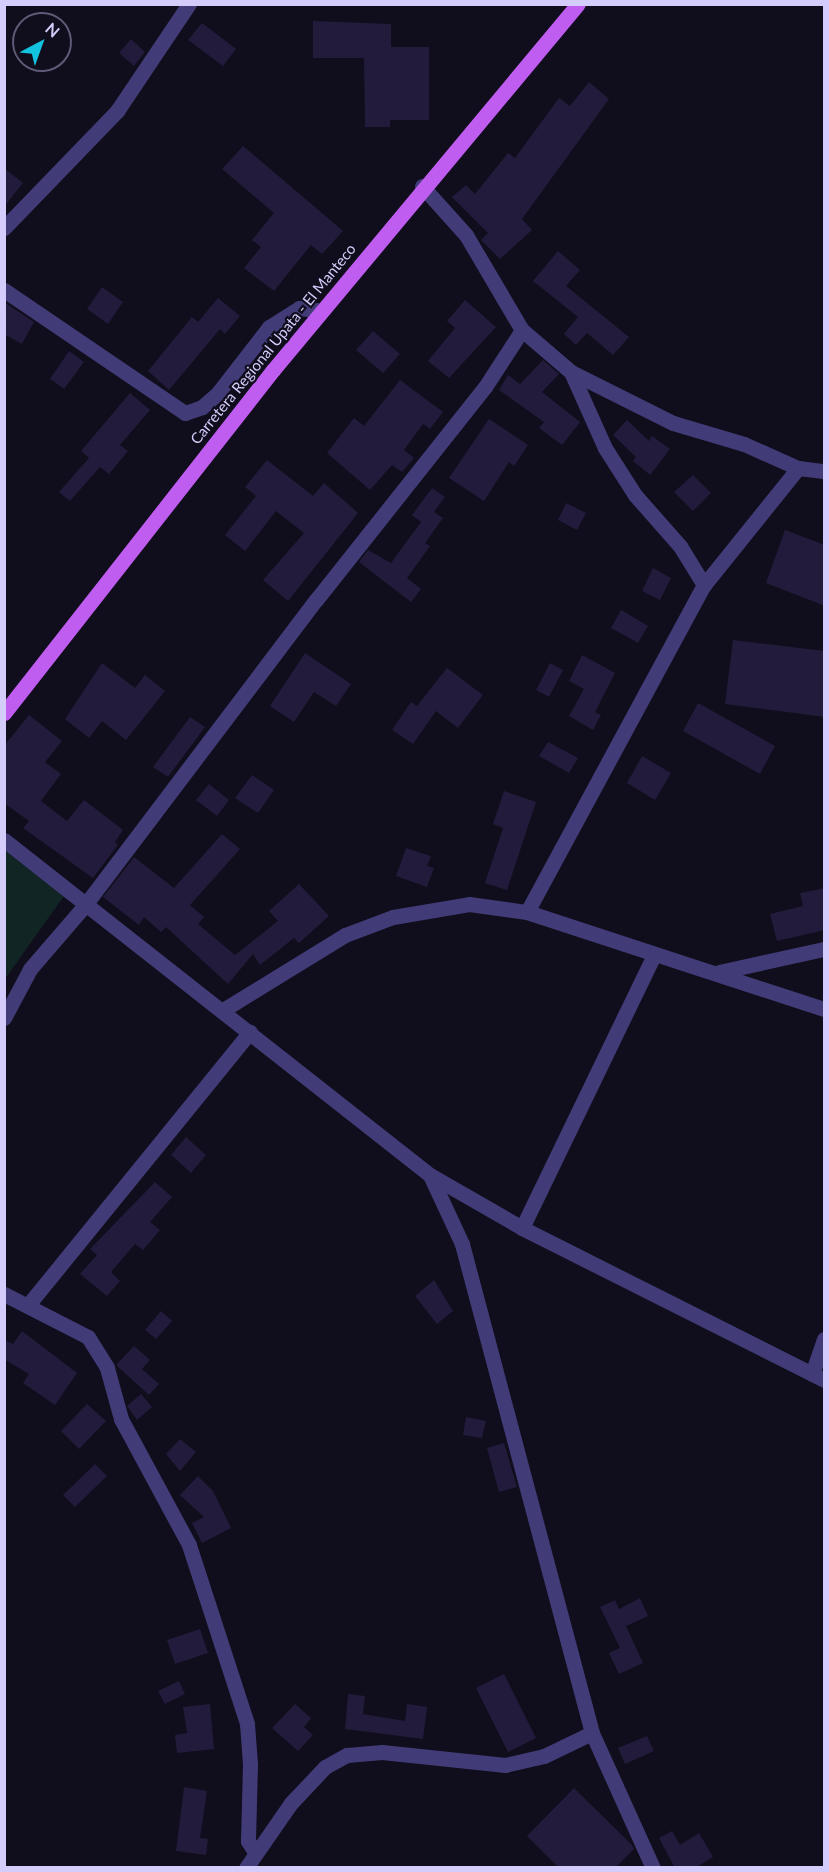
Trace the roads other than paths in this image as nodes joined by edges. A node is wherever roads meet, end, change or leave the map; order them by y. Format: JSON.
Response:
{"nodes":[{"id":1,"x":189,"y":4,"type":"edge"},
{"id":2,"x":578,"y":4,"type":"edge"},
{"id":3,"x":422,"y":186,"type":"junction"},
{"id":4,"x":4,"y":228,"type":"edge"},
{"id":5,"x":4,"y":290,"type":"edge"},
{"id":6,"x":321,"y":311,"type":"junction"},
{"id":7,"x":522,"y":330,"type":"junction"},
{"id":8,"x":571,"y":372,"type":"junction"},
{"id":9,"x":798,"y":468,"type":"junction"},
{"id":10,"x":825,"y":471,"type":"edge"},
{"id":11,"x":704,"y":585,"type":"junction"},
{"id":12,"x":4,"y":713,"type":"edge"},
{"id":13,"x":4,"y":840,"type":"edge"},
{"id":14,"x":85,"y":905,"type":"junction"},
{"id":15,"x":527,"y":912,"type":"junction"},
{"id":16,"x":825,"y":949,"type":"edge"},
{"id":17,"x":654,"y":955,"type":"junction"},
{"id":18,"x":719,"y":972,"type":"junction"},
{"id":19,"x":825,"y":1009,"type":"edge"},
{"id":20,"x":223,"y":1010,"type":"junction"},
{"id":21,"x":4,"y":1018,"type":"edge"},
{"id":22,"x":250,"y":1032,"type":"junction"},
{"id":23,"x":430,"y":1175,"type":"junction"},
{"id":24,"x":522,"y":1228,"type":"junction"},
{"id":25,"x":4,"y":1294,"type":"edge"},
{"id":26,"x":28,"y":1305,"type":"junction"},
{"id":27,"x":825,"y":1339,"type":"edge"},
{"id":28,"x":818,"y":1377,"type":"edge"},
{"id":29,"x":592,"y":1733,"type":"junction"},
{"id":30,"x":255,"y":1852,"type":"junction"},
{"id":31,"x":246,"y":1868,"type":"edge"},
{"id":32,"x":653,"y":1868,"type":"edge"}],
"edges":[{"from":1,"to":4,"type":"street"},
{"from":2,"to":3,"type":"main road","name":"Carretera Regional Upata - El Manteco"},
{"from":3,"to":6,"type":"main road","name":"Carretera Regional Upata - El Manteco"},
{"from":3,"to":7,"type":"street"},
{"from":5,"to":6,"type":"street"},
{"from":6,"to":12,"type":"main road","name":"Carretera Regional Upata - El Manteco"},
{"from":7,"to":8,"type":"street"},
{"from":7,"to":14,"type":"street"},
{"from":8,"to":9,"type":"street"},
{"from":8,"to":11,"type":"street"},
{"from":9,"to":10,"type":"street"},
{"from":9,"to":11,"type":"street"},
{"from":11,"to":15,"type":"street"},
{"from":13,"to":14,"type":"street"},
{"from":14,"to":20,"type":"street"},
{"from":14,"to":21,"type":"street"},
{"from":15,"to":17,"type":"street"},
{"from":15,"to":20,"type":"street"},
{"from":16,"to":18,"type":"street"},
{"from":17,"to":18,"type":"street"},
{"from":17,"to":24,"type":"street"},
{"from":18,"to":19,"type":"street"},
{"from":20,"to":22,"type":"street"},
{"from":22,"to":23,"type":"street"},
{"from":22,"to":26,"type":"street"},
{"from":23,"to":24,"type":"street"},
{"from":23,"to":29,"type":"street"},
{"from":24,"to":28,"type":"street"},
{"from":25,"to":26,"type":"street"},
{"from":26,"to":30,"type":"street"},
{"from":27,"to":28,"type":"street"},
{"from":29,"to":30,"type":"street"},
{"from":29,"to":32,"type":"street"},
{"from":30,"to":31,"type":"street"}]}
